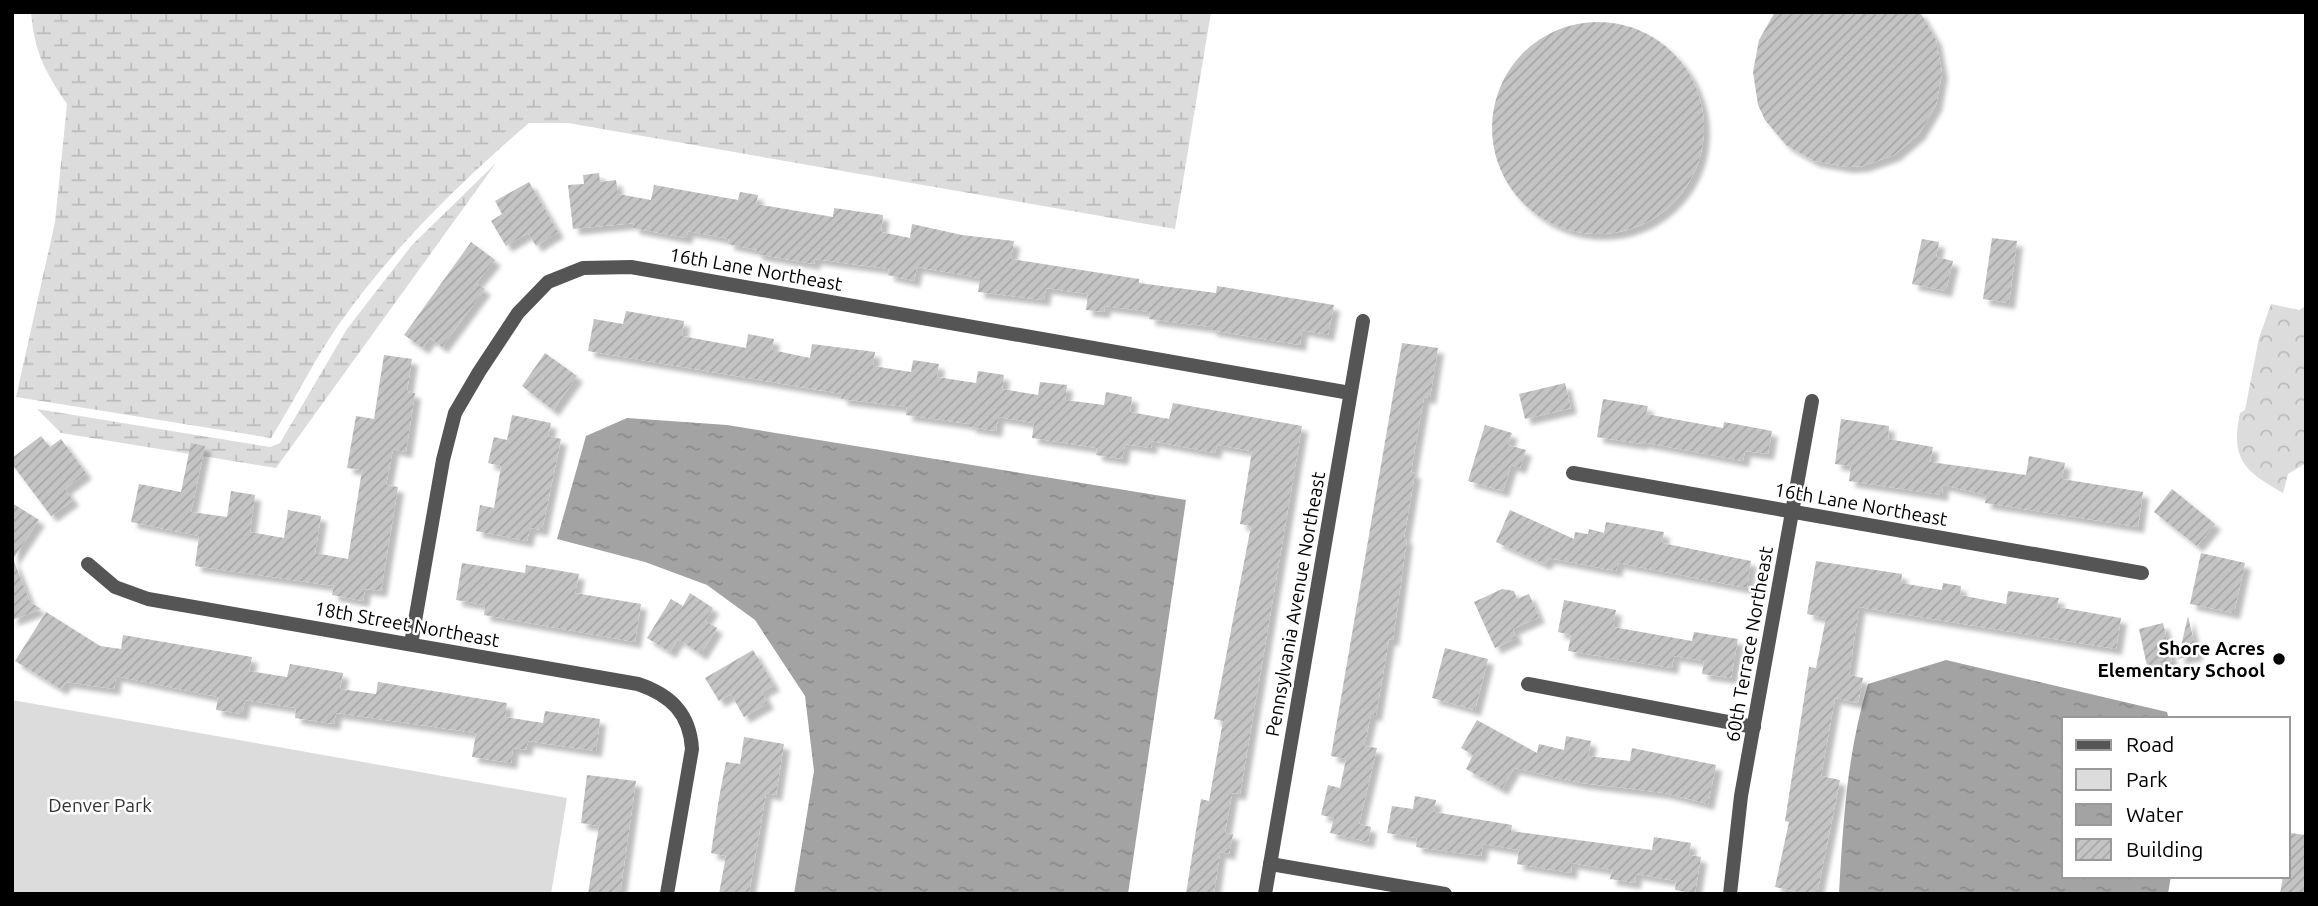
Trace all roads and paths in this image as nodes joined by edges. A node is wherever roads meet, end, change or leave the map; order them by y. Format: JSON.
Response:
{"nodes":[{"id":1,"x":1363,"y":321,"type":"dead end"},
{"id":2,"x":1350,"y":393,"type":"junction"},
{"id":3,"x":1812,"y":401,"type":"dead end"},
{"id":4,"x":1573,"y":472,"type":"dead end"},
{"id":5,"x":1792,"y":512,"type":"junction"},
{"id":6,"x":88,"y":564,"type":"dead end"},
{"id":7,"x":2142,"y":573,"type":"dead end"},
{"id":8,"x":411,"y":644,"type":"junction"},
{"id":9,"x":1528,"y":684,"type":"dead end"},
{"id":10,"x":1754,"y":727,"type":"junction"},
{"id":11,"x":1270,"y":864,"type":"junction"},
{"id":12,"x":667,"y":894,"type":"edge"},
{"id":13,"x":1265,"y":894,"type":"edge"},
{"id":14,"x":1445,"y":894,"type":"edge"},
{"id":15,"x":1730,"y":894,"type":"edge"}],
"edges":[{"from":1,"to":2,"type":"street","name":"Pennsylvania Avenue Northeast"},
{"from":2,"to":8,"type":"street","name":"16th Lane Northeast"},
{"from":2,"to":11,"type":"street","name":"Pennsylvania Avenue Northeast"},
{"from":3,"to":5,"type":"street","name":"60th Terrace Northeast"},
{"from":4,"to":5,"type":"street","name":"16th Lane Northeast"},
{"from":5,"to":7,"type":"street","name":"16th Lane Northeast"},
{"from":5,"to":10,"type":"street","name":"60th Terrace Northeast"},
{"from":6,"to":8,"type":"street","name":"18th Street Northeast"},
{"from":8,"to":12,"type":"street","name":"18th Street Northeast"},
{"from":9,"to":10,"type":"street"},
{"from":10,"to":15,"type":"street","name":"60th Terrace Northeast"},
{"from":11,"to":13,"type":"street","name":"Pennsylvania Avenue Northeast"},
{"from":11,"to":14,"type":"street"}]}
